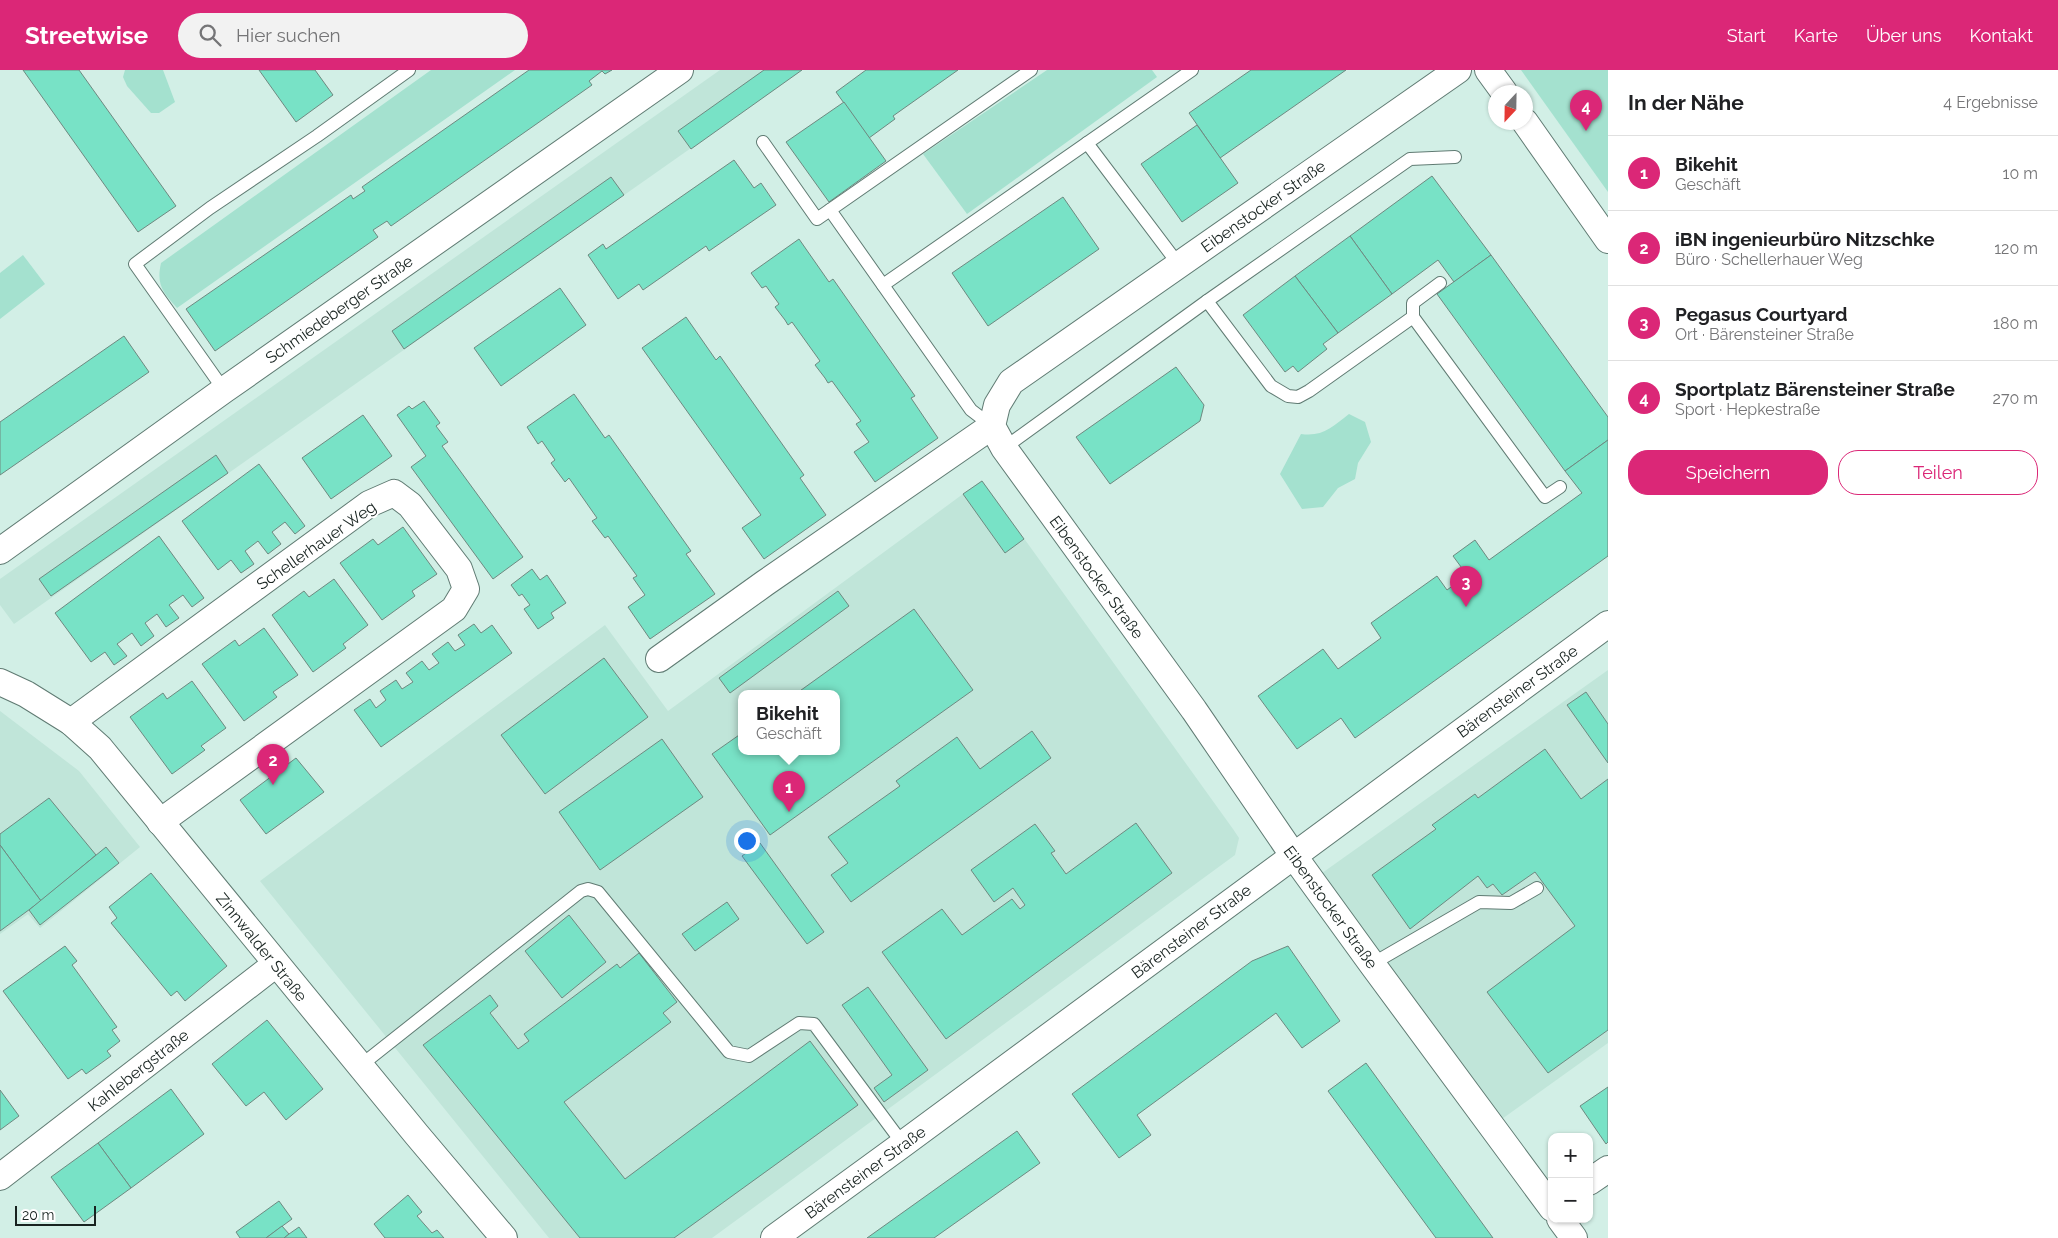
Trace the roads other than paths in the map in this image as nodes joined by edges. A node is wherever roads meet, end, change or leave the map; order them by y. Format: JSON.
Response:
{"nodes":[{"id":1,"x":409,"y":70,"type":"edge"},
{"id":2,"x":680,"y":70,"type":"edge"},
{"id":3,"x":1031,"y":70,"type":"edge"},
{"id":4,"x":1192,"y":70,"type":"edge"},
{"id":5,"x":1458,"y":70,"type":"edge"},
{"id":6,"x":1488,"y":70,"type":"edge"},
{"id":7,"x":1499,"y":85,"type":"edge"},
{"id":8,"x":1531,"y":130,"type":"edge"},
{"id":9,"x":763,"y":142,"type":"dead end"},
{"id":10,"x":1087,"y":143,"type":"junction"},
{"id":11,"x":1455,"y":157,"type":"dead end"},
{"id":12,"x":830,"y":210,"type":"junction"},
{"id":13,"x":1608,"y":240,"type":"edge"},
{"id":14,"x":1179,"y":265,"type":"junction"},
{"id":15,"x":1440,"y":283,"type":"dead end"},
{"id":16,"x":883,"y":285,"type":"junction"},
{"id":17,"x":1207,"y":301,"type":"junction"},
{"id":18,"x":1413,"y":318,"type":"junction"},
{"id":19,"x":224,"y":390,"type":"junction"},
{"id":20,"x":998,"y":437,"type":"junction"},
{"id":21,"x":1560,"y":486,"type":"dead end"},
{"id":22,"x":0,"y":551,"type":"edge"},
{"id":23,"x":1608,"y":624,"type":"edge"},
{"id":24,"x":659,"y":659,"type":"dead end"},
{"id":25,"x":0,"y":682,"type":"edge"},
{"id":26,"x":71,"y":722,"type":"junction"},
{"id":27,"x":160,"y":822,"type":"junction"},
{"id":28,"x":1293,"y":855,"type":"junction"},
{"id":29,"x":1537,"y":888,"type":"dead end"},
{"id":30,"x":276,"y":964,"type":"junction"},
{"id":31,"x":1372,"y":964,"type":"junction"},
{"id":32,"x":360,"y":1066,"type":"junction"},
{"id":33,"x":904,"y":1144,"type":"junction"},
{"id":34,"x":1608,"y":1169,"type":"edge"},
{"id":35,"x":0,"y":1177,"type":"edge"},
{"id":36,"x":1593,"y":1179,"type":"edge"},
{"id":37,"x":1548,"y":1203,"type":"edge"},
{"id":38,"x":1563,"y":1223,"type":"edge"},
{"id":39,"x":504,"y":1238,"type":"edge"},
{"id":40,"x":774,"y":1238,"type":"edge"},
{"id":41,"x":1574,"y":1238,"type":"edge"}],
"edges":[{"from":1,"to":19,"type":"lane"},
{"from":2,"to":19,"type":"street","name":"Schmiedeberger Straße"},
{"from":3,"to":12,"type":"lane"},
{"from":4,"to":10,"type":"lane"},
{"from":5,"to":14,"type":"street","name":"Eibenstocker Straße"},
{"from":6,"to":7,"type":"street"},
{"from":8,"to":13,"type":"street"},
{"from":9,"to":12,"type":"lane"},
{"from":10,"to":14,"type":"lane"},
{"from":10,"to":16,"type":"lane"},
{"from":11,"to":17,"type":"lane"},
{"from":12,"to":16,"type":"lane"},
{"from":14,"to":20,"type":"street","name":"Eibenstocker Straße"},
{"from":15,"to":18,"type":"lane"},
{"from":16,"to":20,"type":"lane"},
{"from":17,"to":18,"type":"lane"},
{"from":17,"to":20,"type":"lane"},
{"from":18,"to":21,"type":"lane"},
{"from":19,"to":22,"type":"street","name":"Schmiedeberger Straße"},
{"from":20,"to":24,"type":"street"},
{"from":20,"to":28,"type":"street","name":"Eibenstocker Straße"},
{"from":23,"to":28,"type":"street","name":"Bärensteiner Straße"},
{"from":25,"to":26,"type":"street","name":"Zinnwalder Straße"},
{"from":26,"to":27,"type":"street","name":"Zinnwalder Straße"},
{"from":26,"to":27,"type":"street","name":"Schellerhauer Weg"},
{"from":27,"to":30,"type":"street","name":"Zinnwalder Straße"},
{"from":28,"to":31,"type":"street","name":"Eibenstocker Straße"},
{"from":28,"to":33,"type":"street","name":"Bärensteiner Straße"},
{"from":29,"to":31,"type":"lane"},
{"from":30,"to":32,"type":"street","name":"Zinnwalder Straße"},
{"from":30,"to":35,"type":"street","name":"Kahlebergstraße"},
{"from":31,"to":37,"type":"street","name":"Eibenstocker Straße"},
{"from":32,"to":33,"type":"lane"},
{"from":32,"to":39,"type":"street","name":"Zinnwalder Straße"},
{"from":33,"to":40,"type":"street","name":"Bärensteiner Straße"},
{"from":34,"to":36,"type":"street"},
{"from":38,"to":41,"type":"street"}]}
